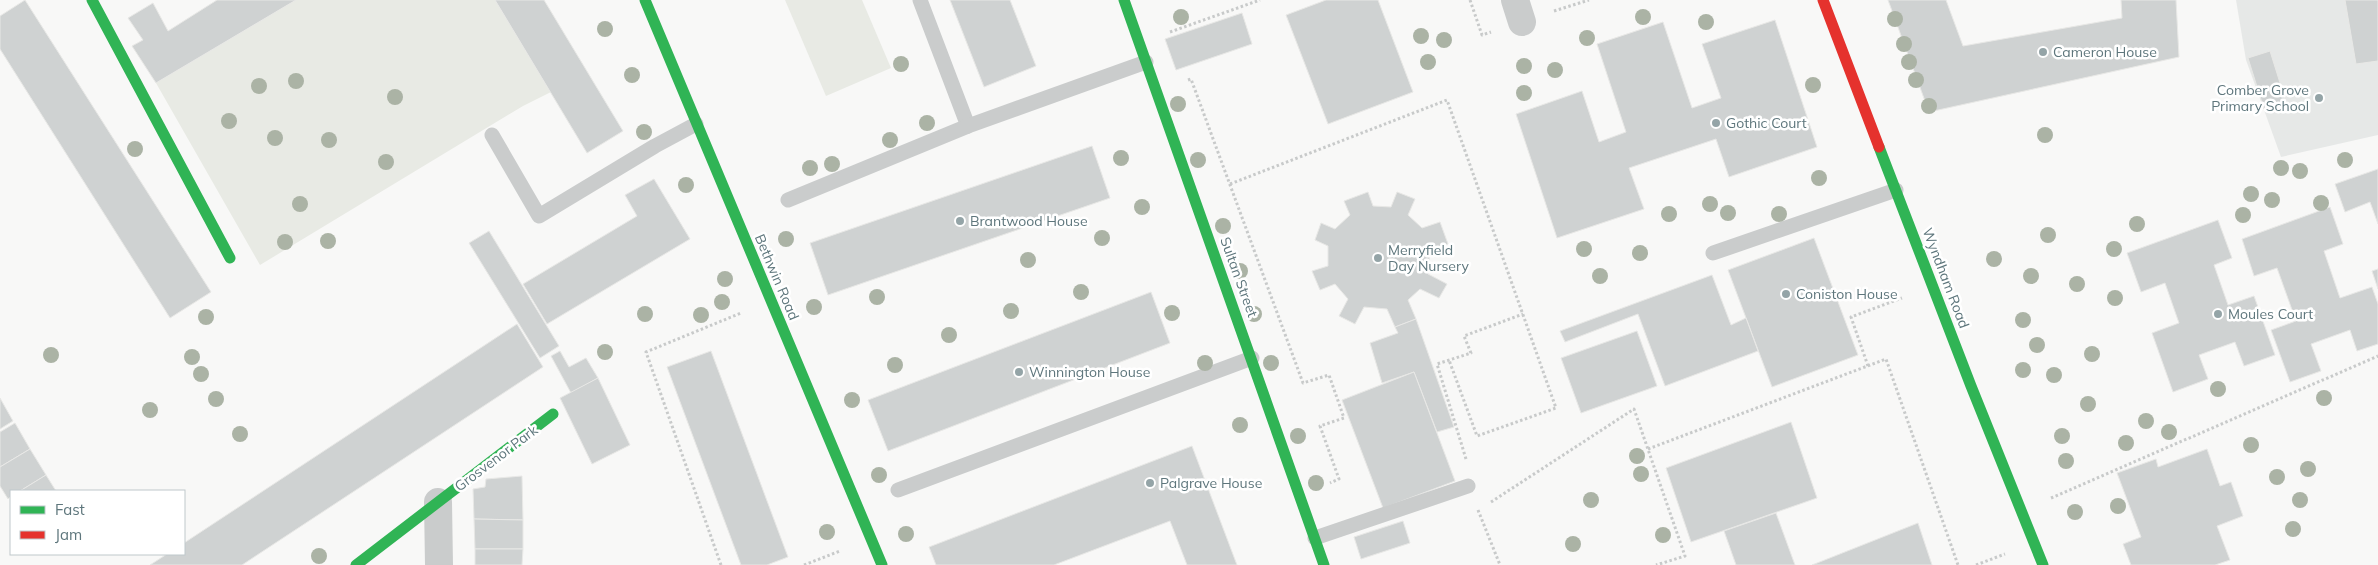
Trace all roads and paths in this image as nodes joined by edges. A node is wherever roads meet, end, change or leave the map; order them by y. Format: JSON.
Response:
{"nodes":[{"id":1,"x":92,"y":0,"type":"edge"},
{"id":2,"x":645,"y":0,"type":"edge"},
{"id":3,"x":920,"y":0,"type":"edge"},
{"id":4,"x":1124,"y":0,"type":"edge"},
{"id":5,"x":1260,"y":0,"type":"edge"},
{"id":6,"x":1823,"y":0,"type":"edge"},
{"id":7,"x":1139,"y":43,"type":"junction"},
{"id":8,"x":1146,"y":62,"type":"junction"},
{"id":9,"x":1191,"y":79,"type":"dead end"},
{"id":10,"x":696,"y":124,"type":"junction"},
{"id":11,"x":968,"y":126,"type":"junction"},
{"id":12,"x":492,"y":136,"type":"dead end"},
{"id":13,"x":1230,"y":184,"type":"junction"},
{"id":14,"x":1896,"y":190,"type":"junction"},
{"id":15,"x":788,"y":200,"type":"dead end"},
{"id":16,"x":1713,"y":254,"type":"dead end"},
{"id":17,"x":230,"y":258,"type":"dead end"},
{"id":18,"x":1933,"y":287,"type":"junction"},
{"id":19,"x":772,"y":301,"type":"junction"},
{"id":20,"x":1523,"y":314,"type":"junction"},
{"id":21,"x":2378,"y":356,"type":"edge"},
{"id":22,"x":1252,"y":358,"type":"junction"},
{"id":23,"x":1448,"y":360,"type":"junction"},
{"id":24,"x":1868,"y":366,"type":"junction"},
{"id":25,"x":553,"y":414,"type":"dead end"},
{"id":26,"x":1648,"y":449,"type":"junction"},
{"id":27,"x":1468,"y":486,"type":"junction"},
{"id":28,"x":898,"y":490,"type":"dead end"},
{"id":29,"x":1300,"y":495,"type":"junction"},
{"id":30,"x":438,"y":502,"type":"junction"},
{"id":31,"x":1478,"y":510,"type":"junction"},
{"id":32,"x":2021,"y":511,"type":"junction"},
{"id":33,"x":1315,"y":538,"type":"junction"},
{"id":34,"x":871,"y":539,"type":"junction"},
{"id":35,"x":356,"y":565,"type":"edge"},
{"id":36,"x":439,"y":565,"type":"edge"},
{"id":37,"x":721,"y":565,"type":"edge"},
{"id":38,"x":804,"y":565,"type":"edge"},
{"id":39,"x":882,"y":565,"type":"edge"},
{"id":40,"x":1324,"y":565,"type":"edge"},
{"id":41,"x":1500,"y":565,"type":"edge"},
{"id":42,"x":1656,"y":565,"type":"edge"},
{"id":43,"x":1958,"y":565,"type":"edge"},
{"id":44,"x":2043,"y":565,"type":"edge"}],
"edges":[{"from":1,"to":17,"type":"street"},
{"from":2,"to":10,"type":"street","name":"Bethwin Road"},
{"from":3,"to":11,"type":"lane"},
{"from":4,"to":7,"type":"street","name":"Sultan Street"},
{"from":5,"to":7,"type":"path"},
{"from":6,"to":14,"type":"street","name":"Wyndham Road"},
{"from":7,"to":8,"type":"street","name":"Sultan Street"},
{"from":8,"to":11,"type":"lane"},
{"from":8,"to":22,"type":"street","name":"Sultan Street"},
{"from":9,"to":13,"type":"path"},
{"from":10,"to":12,"type":"lane"},
{"from":10,"to":19,"type":"street","name":"Bethwin Road"},
{"from":11,"to":15,"type":"lane"},
{"from":13,"to":20,"type":"path"},
{"from":13,"to":29,"type":"path"},
{"from":14,"to":16,"type":"lane"},
{"from":14,"to":18,"type":"street","name":"Wyndham Road"},
{"from":18,"to":24,"type":"path"},
{"from":18,"to":32,"type":"street","name":"Wyndham Road"},
{"from":19,"to":34,"type":"street","name":"Bethwin Road"},
{"from":19,"to":37,"type":"path"},
{"from":20,"to":23,"type":"path"},
{"from":20,"to":23,"type":"path"},
{"from":21,"to":32,"type":"path"},
{"from":22,"to":28,"type":"lane"},
{"from":22,"to":29,"type":"street","name":"Sultan Street"},
{"from":23,"to":27,"type":"path"},
{"from":24,"to":26,"type":"path"},
{"from":24,"to":43,"type":"path"},
{"from":25,"to":30,"type":"street","name":"Grosvenor Park"},
{"from":26,"to":31,"type":"path"},
{"from":26,"to":42,"type":"path"},
{"from":27,"to":31,"type":"path"},
{"from":27,"to":33,"type":"lane"},
{"from":29,"to":33,"type":"street","name":"Sultan Street"},
{"from":30,"to":35,"type":"street","name":"Grosvenor Park"},
{"from":30,"to":36,"type":"street"},
{"from":31,"to":41,"type":"path"},
{"from":32,"to":44,"type":"street","name":"Wyndham Road"},
{"from":33,"to":40,"type":"street","name":"Sultan Street"},
{"from":34,"to":38,"type":"path"},
{"from":34,"to":39,"type":"street","name":"Bethwin Road"}]}
